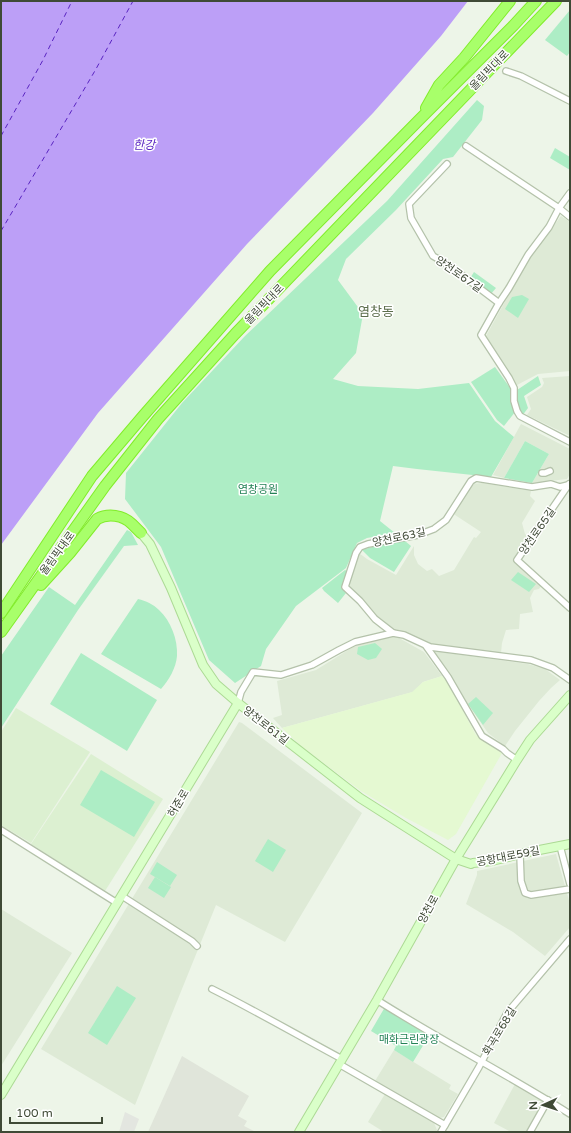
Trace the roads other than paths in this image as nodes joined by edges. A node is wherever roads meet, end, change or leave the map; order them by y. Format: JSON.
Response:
{"nodes":[{"id":1,"x":510,"y":1,"type":"edge"},
{"id":2,"x":536,"y":1,"type":"edge"},
{"id":3,"x":556,"y":1,"type":"edge"},
{"id":4,"x":506,"y":71,"type":"dead end"},
{"id":5,"x":570,"y":101,"type":"edge"},
{"id":6,"x":419,"y":120,"type":"junction"},
{"id":7,"x":466,"y":146,"type":"dead end"},
{"id":8,"x":447,"y":164,"type":"dead end"},
{"id":9,"x":570,"y":193,"type":"edge"},
{"id":10,"x":559,"y":208,"type":"junction"},
{"id":11,"x":570,"y":217,"type":"edge"},
{"id":12,"x":499,"y":303,"type":"junction"},
{"id":13,"x":570,"y":442,"type":"edge"},
{"id":14,"x":550,"y":471,"type":"dead end"},
{"id":15,"x":542,"y":473,"type":"dead end"},
{"id":16,"x":569,"y":484,"type":"edge"},
{"id":17,"x":142,"y":533,"type":"joint"},
{"id":18,"x":570,"y":608,"type":"edge"},
{"id":19,"x":5,"y":617,"type":"edge"},
{"id":20,"x":1,"y":632,"type":"edge"},
{"id":21,"x":392,"y":633,"type":"junction"},
{"id":22,"x":426,"y":645,"type":"junction"},
{"id":23,"x":570,"y":680,"type":"edge"},
{"id":24,"x":570,"y":695,"type":"edge"},
{"id":25,"x":238,"y":703,"type":"junction"},
{"id":26,"x":517,"y":760,"type":"junction"},
{"id":27,"x":1,"y":830,"type":"edge"},
{"id":28,"x":570,"y":844,"type":"edge"},
{"id":29,"x":560,"y":846,"type":"junction"},
{"id":30,"x":520,"y":855,"type":"junction"},
{"id":31,"x":456,"y":859,"type":"junction"},
{"id":32,"x":570,"y":884,"type":"edge"},
{"id":33,"x":570,"y":889,"type":"edge"},
{"id":34,"x":119,"y":900,"type":"junction"},
{"id":35,"x":570,"y":939,"type":"edge"},
{"id":36,"x":197,"y":946,"type":"dead end"},
{"id":37,"x":212,"y":989,"type":"dead end"},
{"id":38,"x":377,"y":1000,"type":"junction"},
{"id":39,"x":341,"y":1062,"type":"junction"},
{"id":40,"x":481,"y":1062,"type":"junction"},
{"id":41,"x":1,"y":1095,"type":"edge"},
{"id":42,"x":548,"y":1100,"type":"junction"},
{"id":43,"x":570,"y":1114,"type":"edge"},
{"id":44,"x":445,"y":1125,"type":"junction"},
{"id":45,"x":299,"y":1132,"type":"edge"},
{"id":46,"x":442,"y":1132,"type":"edge"},
{"id":47,"x":530,"y":1132,"type":"edge"}],
"edges":[{"from":1,"to":6,"type":"highway"},
{"from":2,"to":6,"type":"highway","name":"올림픽대로"},
{"from":3,"to":19,"type":"highway","name":"올림픽대로"},
{"from":4,"to":5,"type":"street"},
{"from":6,"to":19,"type":"highway","name":"올림픽대로"},
{"from":7,"to":10,"type":"street"},
{"from":8,"to":12,"type":"street","name":"양천로67길"},
{"from":9,"to":10,"type":"street"},
{"from":10,"to":11,"type":"street"},
{"from":10,"to":12,"type":"street"},
{"from":12,"to":13,"type":"street"},
{"from":14,"to":15,"type":"street"},
{"from":16,"to":18,"type":"street","name":"양천로65길"},
{"from":16,"to":21,"type":"street","name":"양천로63길"},
{"from":17,"to":19,"type":"highway"},
{"from":17,"to":25,"type":"main road","name":"양천로61길"},
{"from":19,"to":20,"type":"highway","name":"올림픽대로"},
{"from":21,"to":22,"type":"street","name":"양천로63길"},
{"from":21,"to":25,"type":"street","name":"양천로63길"},
{"from":22,"to":23,"type":"street","name":"양천로63길"},
{"from":22,"to":26,"type":"street"},
{"from":24,"to":26,"type":"main road","name":"양천로"},
{"from":25,"to":31,"type":"main road","name":"양천로61길"},
{"from":25,"to":34,"type":"main road","name":"허준로"},
{"from":26,"to":31,"type":"main road","name":"양천로"},
{"from":27,"to":34,"type":"street"},
{"from":28,"to":29,"type":"main road","name":"공항대로59길"},
{"from":29,"to":30,"type":"main road","name":"공항대로59길"},
{"from":29,"to":32,"type":"street"},
{"from":30,"to":31,"type":"main road","name":"공항대로59길"},
{"from":30,"to":33,"type":"street"},
{"from":31,"to":38,"type":"main road","name":"양천로"},
{"from":34,"to":36,"type":"street"},
{"from":34,"to":41,"type":"main road","name":"허준로"},
{"from":35,"to":40,"type":"street","name":"화곡로68길"},
{"from":37,"to":39,"type":"street"},
{"from":38,"to":39,"type":"main road","name":"양천로"},
{"from":38,"to":40,"type":"street"},
{"from":39,"to":44,"type":"street"},
{"from":39,"to":45,"type":"main road","name":"양천로"},
{"from":40,"to":42,"type":"street"},
{"from":40,"to":44,"type":"street","name":"화곡로68길"},
{"from":42,"to":43,"type":"street"},
{"from":42,"to":47,"type":"street"},
{"from":44,"to":46,"type":"street","name":"화곡로68길"}]}
